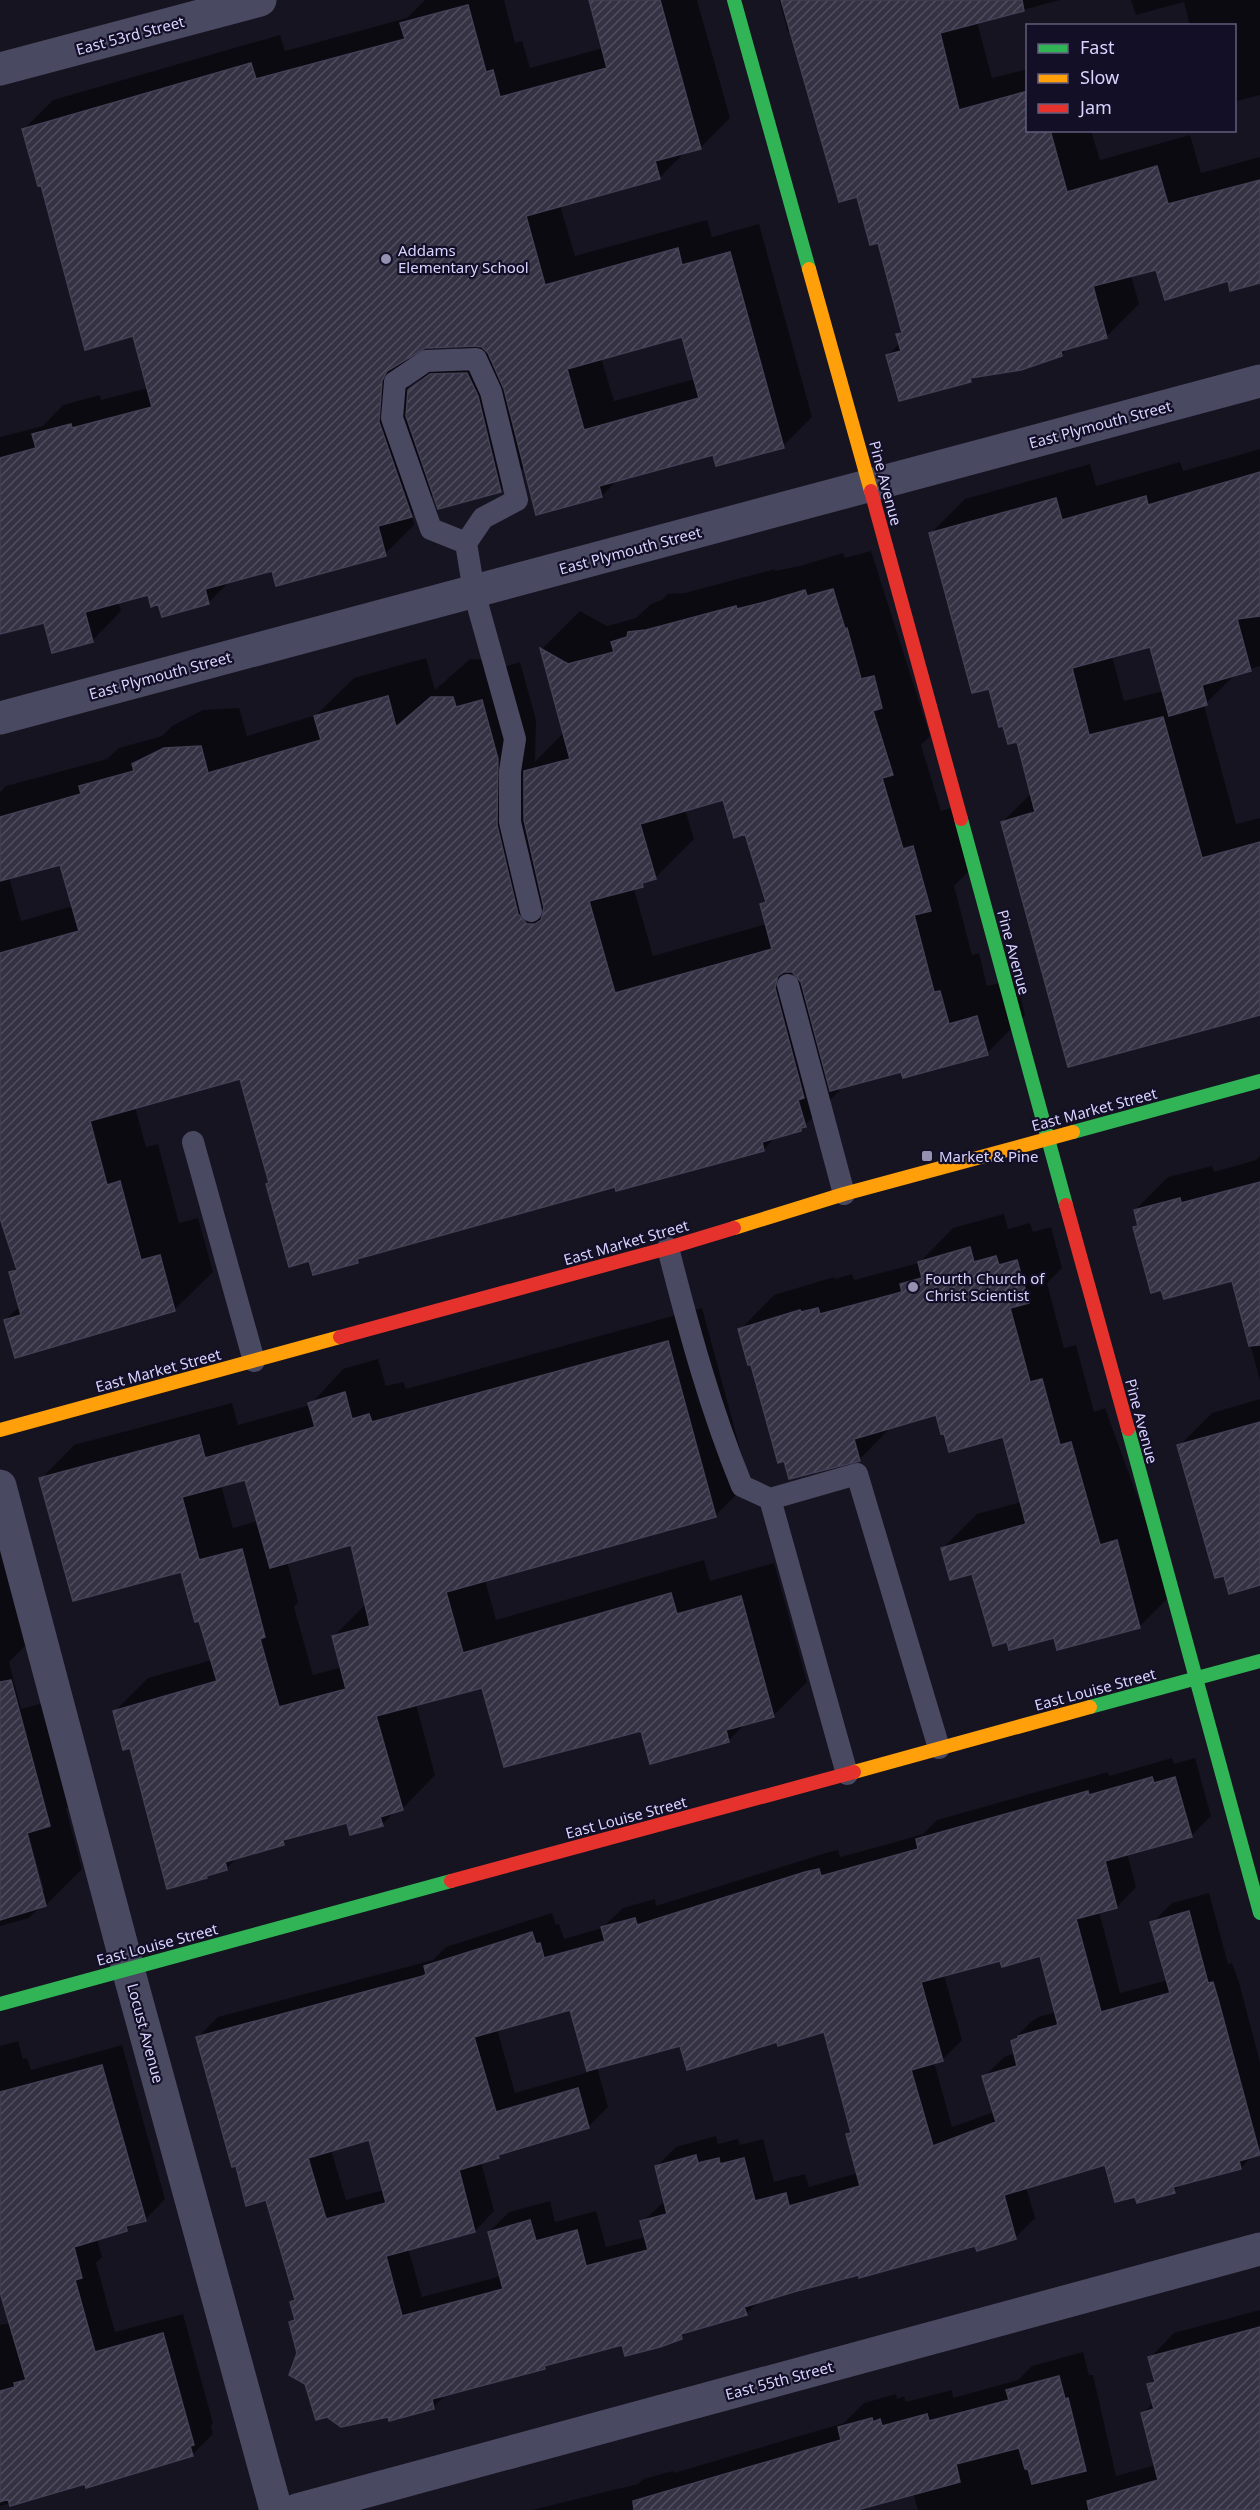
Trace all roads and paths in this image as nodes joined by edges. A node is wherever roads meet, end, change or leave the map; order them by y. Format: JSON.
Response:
{"nodes":[{"id":1,"x":260,"y":0,"type":"edge"},
{"id":2,"x":734,"y":0,"type":"edge"},
{"id":3,"x":194,"y":9,"type":"edge"},
{"id":4,"x":0,"y":69,"type":"edge"},
{"id":5,"x":1260,"y":381,"type":"edge"},
{"id":6,"x":870,"y":486,"type":"junction"},
{"id":7,"x":466,"y":543,"type":"junction"},
{"id":8,"x":474,"y":592,"type":"junction"},
{"id":9,"x":0,"y":718,"type":"edge"},
{"id":10,"x":531,"y":911,"type":"dead end"},
{"id":11,"x":788,"y":985,"type":"dead end"},
{"id":12,"x":1260,"y":1081,"type":"edge"},
{"id":13,"x":1048,"y":1139,"type":"junction"},
{"id":14,"x":193,"y":1142,"type":"dead end"},
{"id":15,"x":844,"y":1194,"type":"junction"},
{"id":16,"x":668,"y":1248,"type":"junction"},
{"id":17,"x":254,"y":1361,"type":"junction"},
{"id":18,"x":0,"y":1430,"type":"edge"},
{"id":19,"x":0,"y":1486,"type":"edge"},
{"id":20,"x":770,"y":1499,"type":"junction"},
{"id":21,"x":1260,"y":1661,"type":"edge"},
{"id":22,"x":1196,"y":1678,"type":"junction"},
{"id":23,"x":939,"y":1748,"type":"junction"},
{"id":24,"x":846,"y":1774,"type":"junction"},
{"id":25,"x":1260,"y":1913,"type":"edge"},
{"id":26,"x":128,"y":1969,"type":"junction"},
{"id":27,"x":0,"y":2004,"type":"edge"},
{"id":28,"x":1260,"y":2250,"type":"edge"},
{"id":29,"x":276,"y":2510,"type":"edge"},
{"id":30,"x":297,"y":2510,"type":"edge"}],
"edges":[{"from":1,"to":3,"type":"street","name":"East 53rd Street"},
{"from":2,"to":6,"type":"street","name":"Pine Avenue"},
{"from":3,"to":4,"type":"street","name":"East 53rd Street"},
{"from":5,"to":6,"type":"street","name":"East Plymouth Street"},
{"from":6,"to":8,"type":"street","name":"East Plymouth Street"},
{"from":6,"to":13,"type":"street","name":"Pine Avenue"},
{"from":7,"to":7,"type":"lane"},
{"from":7,"to":8,"type":"lane"},
{"from":8,"to":9,"type":"street","name":"East Plymouth Street"},
{"from":8,"to":10,"type":"lane"},
{"from":11,"to":15,"type":"lane"},
{"from":12,"to":13,"type":"street","name":"East Market Street"},
{"from":13,"to":15,"type":"street","name":"East Market Street"},
{"from":13,"to":22,"type":"street","name":"Pine Avenue"},
{"from":14,"to":17,"type":"lane"},
{"from":15,"to":16,"type":"street","name":"East Market Street"},
{"from":16,"to":17,"type":"street","name":"East Market Street"},
{"from":16,"to":20,"type":"lane"},
{"from":17,"to":18,"type":"street","name":"East Market Street"},
{"from":19,"to":26,"type":"street","name":"Locust Avenue"},
{"from":20,"to":23,"type":"lane"},
{"from":20,"to":24,"type":"lane"},
{"from":21,"to":22,"type":"street","name":"East Louise Street"},
{"from":22,"to":23,"type":"street","name":"East Louise Street"},
{"from":22,"to":25,"type":"street","name":"Pine Avenue"},
{"from":23,"to":24,"type":"street","name":"East Louise Street"},
{"from":24,"to":26,"type":"street","name":"East Louise Street"},
{"from":26,"to":27,"type":"street","name":"East Louise Street"},
{"from":26,"to":29,"type":"street","name":"Locust Avenue"},
{"from":28,"to":30,"type":"street","name":"East 55th Street"}]}
